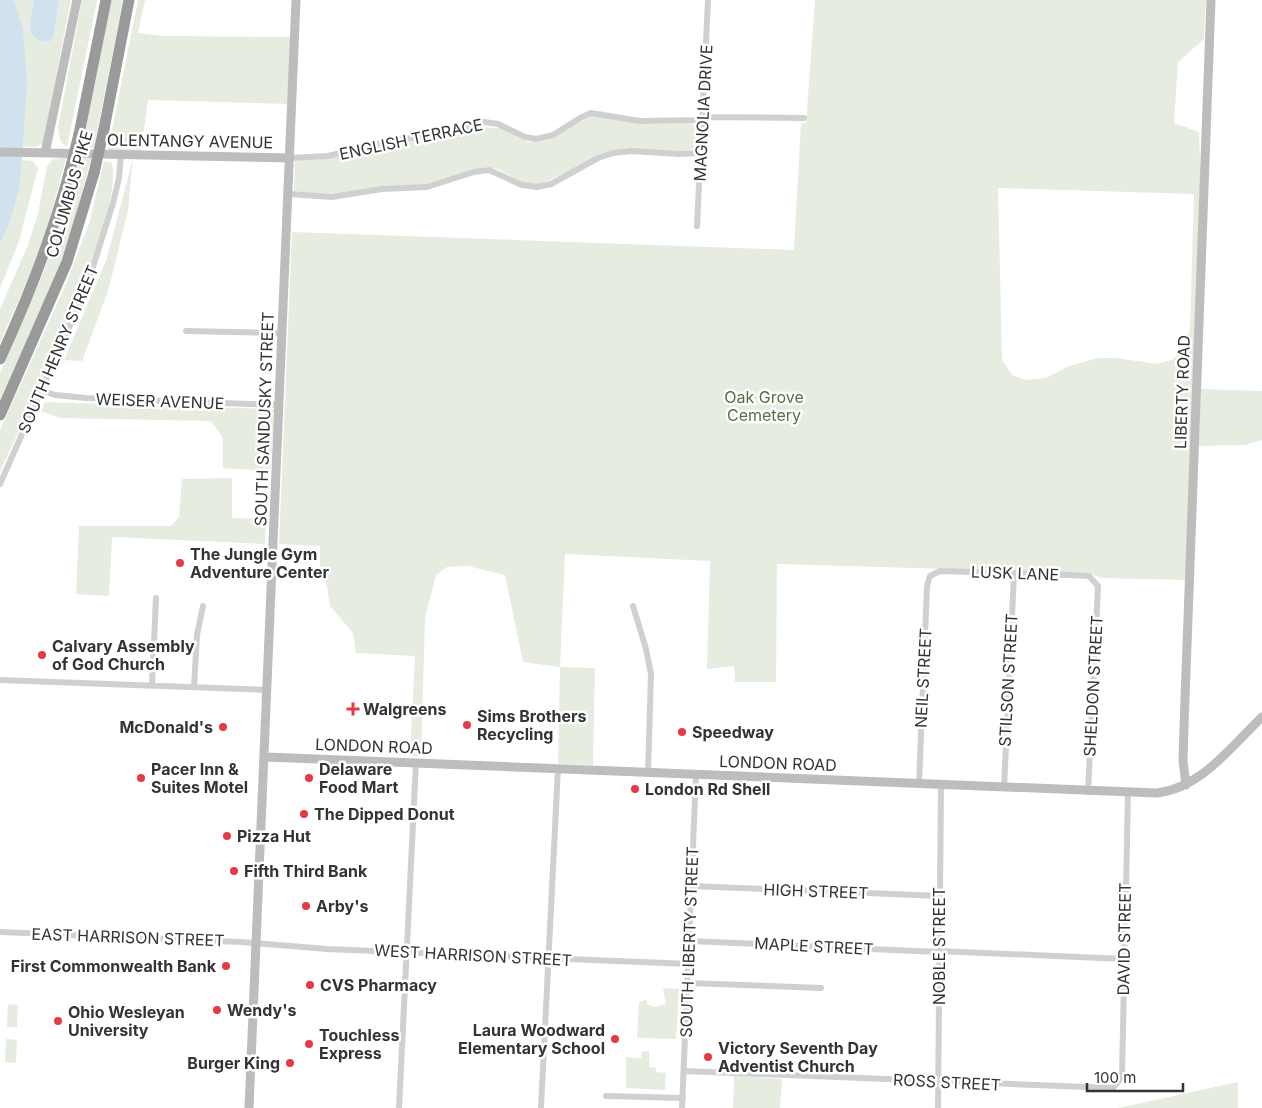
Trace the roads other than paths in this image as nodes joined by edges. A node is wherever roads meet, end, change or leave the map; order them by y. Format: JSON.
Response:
{"nodes":[{"id":1,"x":78,"y":0,"type":"edge"},
{"id":2,"x":106,"y":0,"type":"edge"},
{"id":3,"x":129,"y":0,"type":"edge"},
{"id":4,"x":296,"y":0,"type":"edge"},
{"id":5,"x":708,"y":0,"type":"edge"},
{"id":6,"x":1211,"y":0,"type":"edge"},
{"id":7,"x":701,"y":118,"type":"junction"},
{"id":8,"x":804,"y":118,"type":"dead end"},
{"id":9,"x":0,"y":152,"type":"edge"},
{"id":10,"x":700,"y":153,"type":"junction"},
{"id":11,"x":45,"y":154,"type":"junction"},
{"id":12,"x":121,"y":154,"type":"junction"},
{"id":13,"x":290,"y":158,"type":"junction"},
{"id":14,"x":288,"y":194,"type":"junction"},
{"id":15,"x":697,"y":226,"type":"dead end"},
{"id":16,"x":186,"y":331,"type":"dead end"},
{"id":17,"x":283,"y":333,"type":"junction"},
{"id":18,"x":0,"y":359,"type":"edge"},
{"id":19,"x":41,"y":390,"type":"junction"},
{"id":20,"x":280,"y":405,"type":"junction"},
{"id":21,"x":0,"y":415,"type":"edge"},
{"id":22,"x":0,"y":484,"type":"edge"},
{"id":23,"x":1014,"y":573,"type":"junction"},
{"id":24,"x":933,"y":574,"type":"joint"},
{"id":25,"x":1096,"y":581,"type":"joint"},
{"id":26,"x":156,"y":598,"type":"dead end"},
{"id":27,"x":203,"y":606,"type":"dead end"},
{"id":28,"x":633,"y":606,"type":"dead end"},
{"id":29,"x":0,"y":680,"type":"edge"},
{"id":30,"x":152,"y":685,"type":"junction"},
{"id":31,"x":194,"y":687,"type":"junction"},
{"id":32,"x":268,"y":690,"type":"junction"},
{"id":33,"x":1262,"y":717,"type":"edge"},
{"id":34,"x":266,"y":757,"type":"junction"},
{"id":35,"x":416,"y":762,"type":"junction"},
{"id":36,"x":558,"y":768,"type":"junction"},
{"id":37,"x":648,"y":773,"type":"junction"},
{"id":38,"x":696,"y":775,"type":"junction"},
{"id":39,"x":919,"y":784,"type":"junction"},
{"id":40,"x":941,"y":785,"type":"junction"},
{"id":41,"x":1186,"y":785,"type":"junction"},
{"id":42,"x":1004,"y":788,"type":"junction"},
{"id":43,"x":1088,"y":792,"type":"junction"},
{"id":44,"x":1128,"y":793,"type":"junction"},
{"id":45,"x":692,"y":886,"type":"junction"},
{"id":46,"x":940,"y":896,"type":"junction"},
{"id":47,"x":0,"y":932,"type":"edge"},
{"id":48,"x":690,"y":941,"type":"junction"},
{"id":49,"x":257,"y":944,"type":"junction"},
{"id":50,"x":939,"y":951,"type":"junction"},
{"id":51,"x":406,"y":952,"type":"junction"},
{"id":52,"x":548,"y":958,"type":"junction"},
{"id":53,"x":1124,"y":959,"type":"junction"},
{"id":54,"x":689,"y":964,"type":"junction"},
{"id":55,"x":688,"y":983,"type":"junction"},
{"id":56,"x":821,"y":988,"type":"dead end"},
{"id":57,"x":684,"y":1071,"type":"junction"},
{"id":58,"x":939,"y":1082,"type":"junction"},
{"id":59,"x":1118,"y":1084,"type":"joint"},
{"id":60,"x":606,"y":1096,"type":"dead end"},
{"id":61,"x":683,"y":1098,"type":"junction"},
{"id":62,"x":249,"y":1108,"type":"edge"},
{"id":63,"x":399,"y":1108,"type":"edge"},
{"id":64,"x":541,"y":1108,"type":"edge"},
{"id":65,"x":682,"y":1108,"type":"edge"},
{"id":66,"x":938,"y":1108,"type":"edge"}],
"edges":[{"from":1,"to":11,"type":"street"},
{"from":2,"to":18,"type":"highway","name":"COLUMBUS PIKE","bridge":true},
{"from":3,"to":21,"type":"highway","name":"COLUMBUS PIKE","bridge":true},
{"from":4,"to":13,"type":"street","name":"SOUTH SANDUSKY STREET"},
{"from":5,"to":7,"type":"street","name":"MAGNOLIA DRIVE"},
{"from":6,"to":41,"type":"street","name":"LIBERTY ROAD"},
{"from":7,"to":8,"type":"street","name":"ENGLISH TERRACE"},
{"from":7,"to":10,"type":"street","name":"MAGNOLIA DRIVE"},
{"from":7,"to":13,"type":"street","name":"ENGLISH TERRACE"},
{"from":9,"to":11,"type":"street","name":"OLENTANGY AVENUE"},
{"from":10,"to":14,"type":"street"},
{"from":10,"to":15,"type":"street","name":"MAGNOLIA DRIVE"},
{"from":11,"to":12,"type":"street","name":"OLENTANGY AVENUE"},
{"from":12,"to":13,"type":"street","name":"OLENTANGY AVENUE"},
{"from":12,"to":19,"type":"street","name":"SOUTH HENRY STREET"},
{"from":13,"to":14,"type":"street","name":"SOUTH SANDUSKY STREET"},
{"from":14,"to":17,"type":"street","name":"SOUTH SANDUSKY STREET"},
{"from":16,"to":17,"type":"street"},
{"from":17,"to":20,"type":"street","name":"SOUTH SANDUSKY STREET"},
{"from":19,"to":20,"type":"street","name":"WEISER AVENUE"},
{"from":19,"to":22,"type":"street","name":"SOUTH HENRY STREET"},
{"from":20,"to":32,"type":"street","name":"SOUTH SANDUSKY STREET"},
{"from":23,"to":24,"type":"street","name":"LUSK LANE"},
{"from":23,"to":25,"type":"street","name":"LUSK LANE"},
{"from":23,"to":42,"type":"street","name":"STILSON STREET"},
{"from":24,"to":39,"type":"street","name":"NEIL STREET"},
{"from":25,"to":43,"type":"street","name":"SHELDON STREET"},
{"from":26,"to":30,"type":"street"},
{"from":27,"to":31,"type":"street"},
{"from":28,"to":37,"type":"street"},
{"from":29,"to":30,"type":"street"},
{"from":30,"to":31,"type":"street"},
{"from":31,"to":32,"type":"street"},
{"from":32,"to":34,"type":"street","name":"SOUTH SANDUSKY STREET"},
{"from":33,"to":41,"type":"street","name":"LONDON ROAD"},
{"from":34,"to":35,"type":"street","name":"LONDON ROAD"},
{"from":34,"to":49,"type":"street","name":"SOUTH SANDUSKY STREET"},
{"from":35,"to":36,"type":"street","name":"LONDON ROAD"},
{"from":35,"to":51,"type":"street"},
{"from":36,"to":37,"type":"street","name":"LONDON ROAD"},
{"from":36,"to":52,"type":"street"},
{"from":37,"to":38,"type":"street","name":"LONDON ROAD"},
{"from":38,"to":39,"type":"street","name":"LONDON ROAD"},
{"from":38,"to":45,"type":"street","name":"SOUTH LIBERTY STREET"},
{"from":39,"to":40,"type":"street","name":"LONDON ROAD"},
{"from":40,"to":42,"type":"street","name":"LONDON ROAD"},
{"from":40,"to":46,"type":"street","name":"NOBLE STREET"},
{"from":41,"to":44,"type":"street","name":"LONDON ROAD"},
{"from":42,"to":43,"type":"street","name":"LONDON ROAD"},
{"from":43,"to":44,"type":"street","name":"LONDON ROAD"},
{"from":44,"to":53,"type":"street","name":"DAVID STREET"},
{"from":45,"to":46,"type":"street","name":"HIGH STREET"},
{"from":45,"to":48,"type":"street","name":"SOUTH LIBERTY STREET"},
{"from":46,"to":50,"type":"street","name":"NOBLE STREET"},
{"from":47,"to":49,"type":"street","name":"EAST HARRISON STREET"},
{"from":48,"to":50,"type":"street","name":"MAPLE STREET"},
{"from":48,"to":54,"type":"street","name":"SOUTH LIBERTY STREET"},
{"from":49,"to":51,"type":"street","name":"WEST HARRISON STREET"},
{"from":49,"to":62,"type":"street","name":"SOUTH SANDUSKY STREET"},
{"from":50,"to":53,"type":"street","name":"MAPLE STREET"},
{"from":50,"to":58,"type":"street","name":"NOBLE STREET"},
{"from":51,"to":52,"type":"street","name":"WEST HARRISON STREET"},
{"from":51,"to":63,"type":"street"},
{"from":52,"to":54,"type":"street","name":"WEST HARRISON STREET"},
{"from":52,"to":64,"type":"street"},
{"from":53,"to":59,"type":"street","name":"DAVID STREET"},
{"from":54,"to":55,"type":"street","name":"SOUTH LIBERTY STREET"},
{"from":55,"to":56,"type":"street"},
{"from":55,"to":57,"type":"street","name":"SOUTH LIBERTY STREET"},
{"from":57,"to":58,"type":"street","name":"ROSS STREET"},
{"from":57,"to":61,"type":"street","name":"SOUTH LIBERTY STREET"},
{"from":58,"to":59,"type":"street","name":"ROSS STREET"},
{"from":58,"to":66,"type":"street","name":"NOBLE STREET"},
{"from":60,"to":61,"type":"street"},
{"from":61,"to":65,"type":"street","name":"SOUTH LIBERTY STREET"}]}
